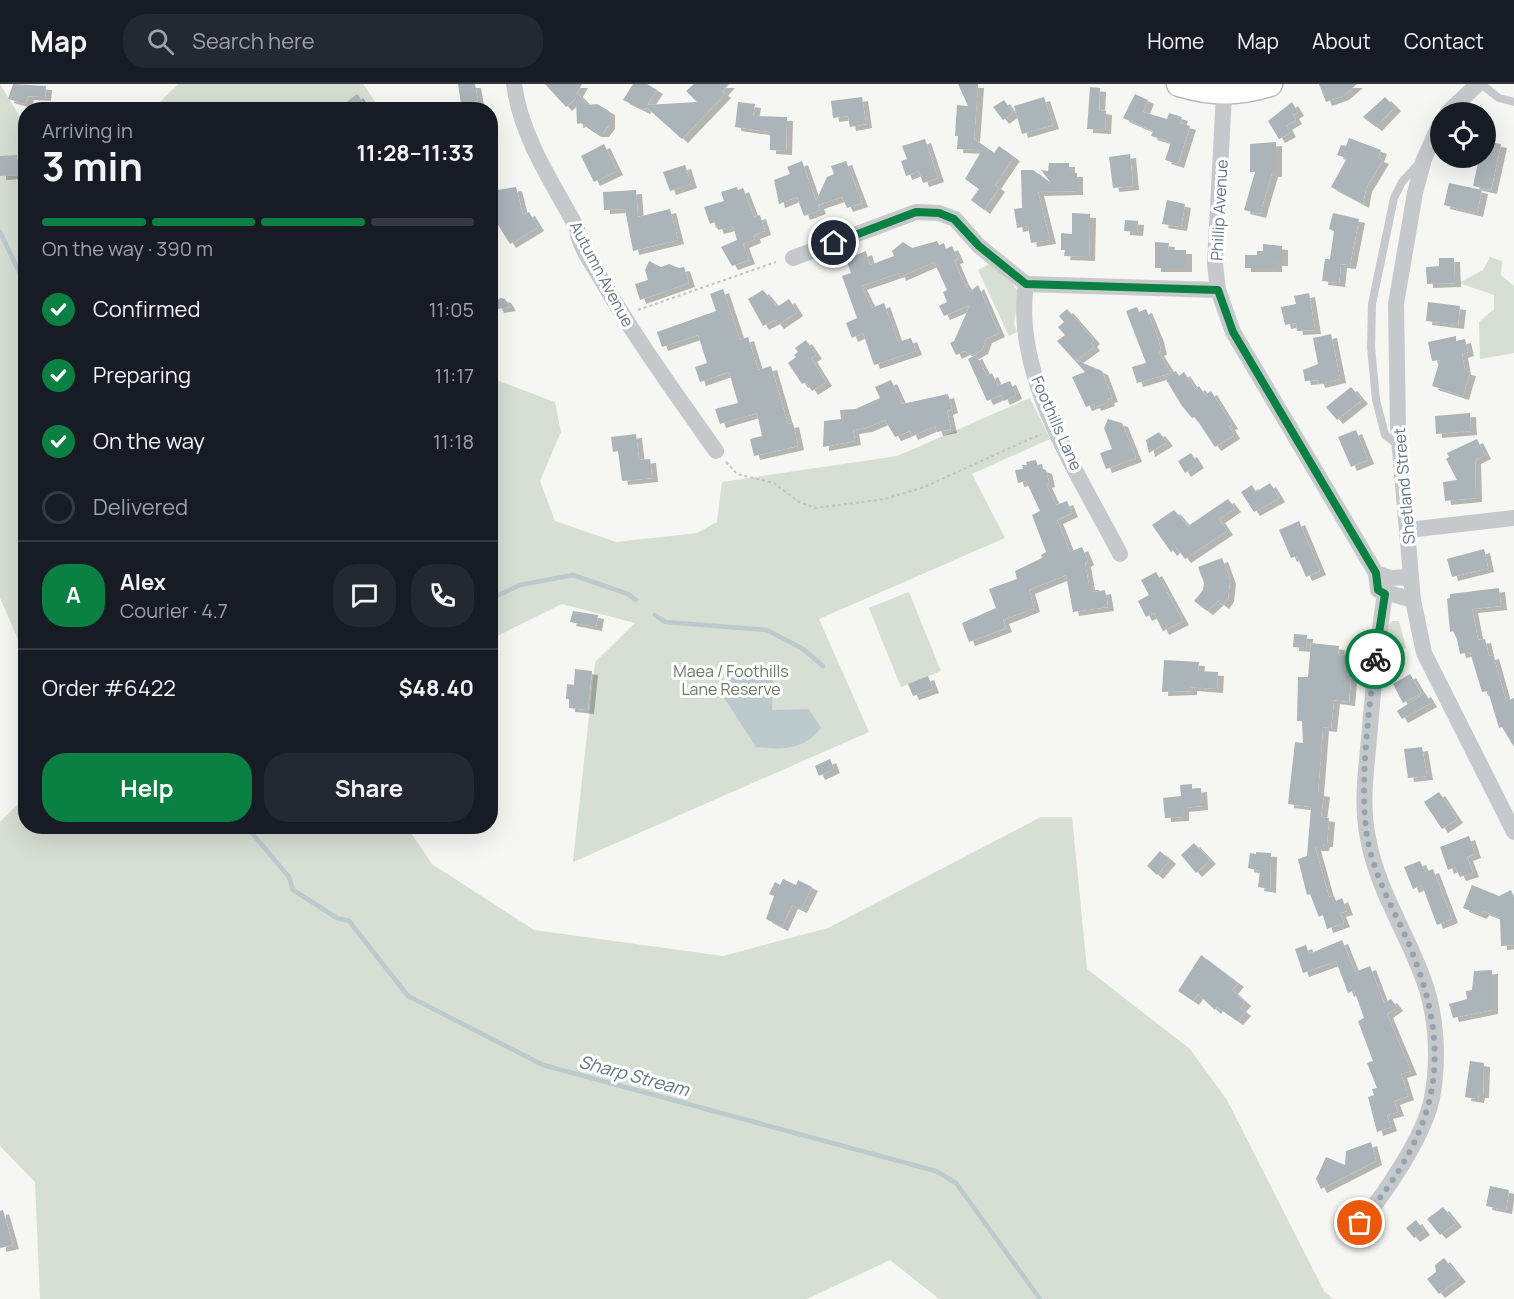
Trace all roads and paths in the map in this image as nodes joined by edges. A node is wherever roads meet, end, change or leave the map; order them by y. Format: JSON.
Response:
{"nodes":[{"id":1,"x":514,"y":84,"type":"edge"},
{"id":2,"x":1179,"y":84,"type":"edge"},
{"id":3,"x":1270,"y":84,"type":"edge"},
{"id":4,"x":1480,"y":84,"type":"edge"},
{"id":5,"x":1224,"y":94,"type":"junction"},
{"id":6,"x":1459,"y":102,"type":"edge"},
{"id":7,"x":1514,"y":102,"type":"edge"},
{"id":8,"x":1430,"y":146,"type":"edge"},
{"id":9,"x":1424,"y":159,"type":"junction"},
{"id":10,"x":785,"y":260,"type":"joint"},
{"id":11,"x":1026,"y":284,"type":"junction"},
{"id":12,"x":1218,"y":290,"type":"junction"},
{"id":13,"x":638,"y":310,"type":"dead end"},
{"id":14,"x":1048,"y":431,"type":"dead end"},
{"id":15,"x":1400,"y":447,"type":"junction"},
{"id":16,"x":716,"y":451,"type":"joint"},
{"id":17,"x":1514,"y":518,"type":"edge"},
{"id":18,"x":1407,"y":530,"type":"junction"},
{"id":19,"x":1120,"y":554,"type":"dead end"},
{"id":20,"x":1376,"y":573,"type":"junction"},
{"id":21,"x":1411,"y":577,"type":"junction"},
{"id":22,"x":1385,"y":594,"type":"junction"},
{"id":23,"x":1413,"y":600,"type":"junction"},
{"id":24,"x":1514,"y":832,"type":"edge"},
{"id":25,"x":1360,"y":1223,"type":"dead end"}],
"edges":[{"from":1,"to":16,"type":"street","name":"Autumn Avenue"},
{"from":2,"to":5,"type":"main road"},
{"from":3,"to":5,"type":"main road"},
{"from":4,"to":6,"type":"street"},
{"from":4,"to":7,"type":"lane"},
{"from":5,"to":12,"type":"street","name":"Phillip Avenue"},
{"from":8,"to":9,"type":"street","name":"Shetland Street"},
{"from":9,"to":15,"type":"street","name":"Shetland Street"},
{"from":9,"to":15,"type":"lane"},
{"from":10,"to":11,"type":"street"},
{"from":10,"to":13,"type":"path"},
{"from":11,"to":12,"type":"street"},
{"from":11,"to":19,"type":"street","name":"Foothills Lane"},
{"from":12,"to":20,"type":"street","name":"Phillip Avenue"},
{"from":14,"to":16,"type":"path"},
{"from":15,"to":18,"type":"street","name":"Shetland Street"},
{"from":17,"to":18,"type":"street"},
{"from":18,"to":21,"type":"street","name":"Shetland Street"},
{"from":20,"to":21,"type":"street"},
{"from":20,"to":22,"type":"street","name":"Phillip Avenue"},
{"from":21,"to":23,"type":"street","name":"Shetland Street"},
{"from":22,"to":23,"type":"street"},
{"from":22,"to":25,"type":"street"},
{"from":23,"to":24,"type":"street","name":"Shetland Street"}]}
